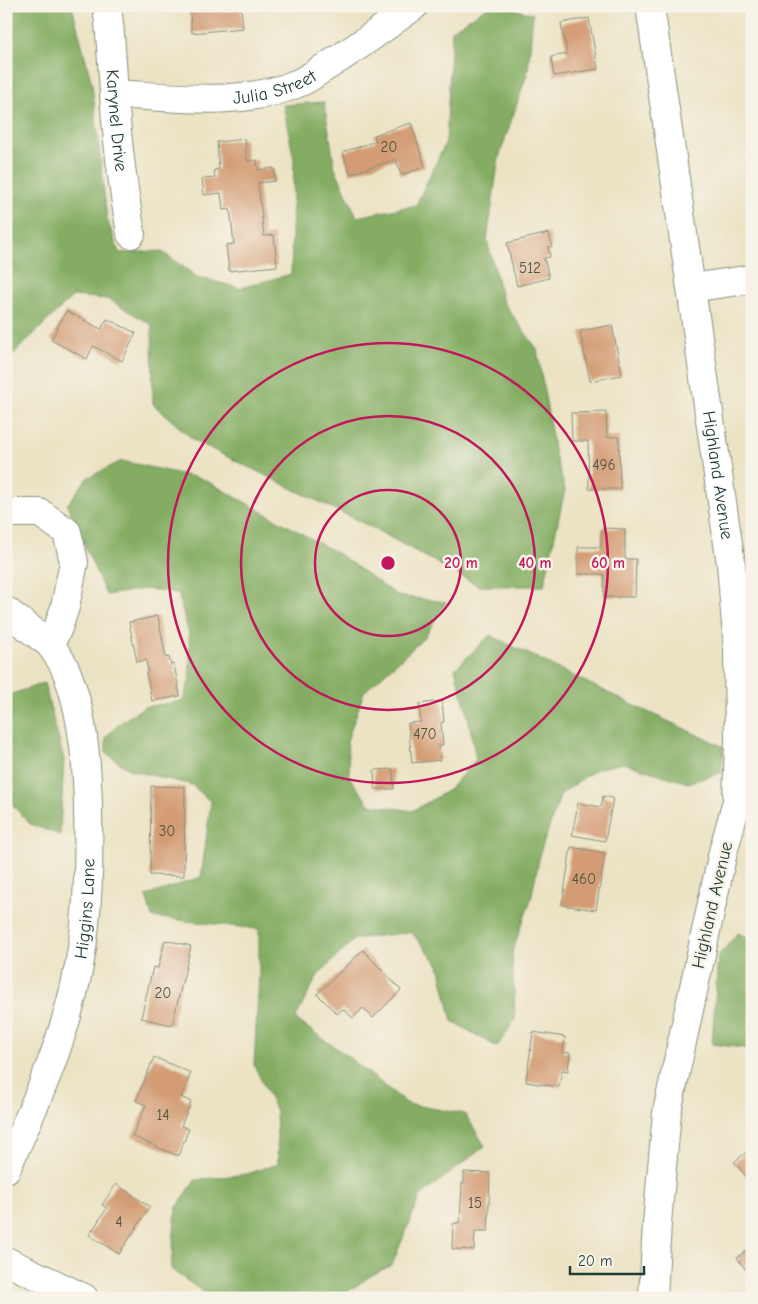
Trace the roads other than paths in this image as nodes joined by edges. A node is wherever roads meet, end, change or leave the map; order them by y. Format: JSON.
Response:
{"nodes":[{"id":1,"x":107,"y":6,"type":"edge"},
{"id":2,"x":414,"y":6,"type":"edge"},
{"id":3,"x":650,"y":6,"type":"edge"},
{"id":4,"x":114,"y":94,"type":"junction"},
{"id":5,"x":131,"y":234,"type":"dead end"},
{"id":6,"x":752,"y":279,"type":"edge"},
{"id":7,"x":691,"y":288,"type":"junction"},
{"id":8,"x":6,"y":515,"type":"edge"},
{"id":9,"x":6,"y":611,"type":"edge"},
{"id":10,"x":50,"y":644,"type":"junction"},
{"id":11,"x":745,"y":742,"type":"edge"},
{"id":12,"x":6,"y":1169,"type":"edge"},
{"id":13,"x":6,"y":1261,"type":"edge"},
{"id":14,"x":84,"y":1298,"type":"edge"},
{"id":15,"x":653,"y":1298,"type":"edge"}],
"edges":[{"from":1,"to":4,"type":"street","name":"Karynel Drive"},
{"from":2,"to":4,"type":"street","name":"Julia Street"},
{"from":3,"to":7,"type":"street","name":"Highland Avenue"},
{"from":4,"to":5,"type":"street","name":"Karynel Drive"},
{"from":6,"to":7,"type":"street"},
{"from":7,"to":11,"type":"street","name":"Highland Avenue"},
{"from":8,"to":10,"type":"street"},
{"from":9,"to":10,"type":"street","name":"Higgins Lane"},
{"from":10,"to":12,"type":"street","name":"Higgins Lane"},
{"from":11,"to":15,"type":"street","name":"Highland Avenue"},
{"from":13,"to":14,"type":"street"}]}
